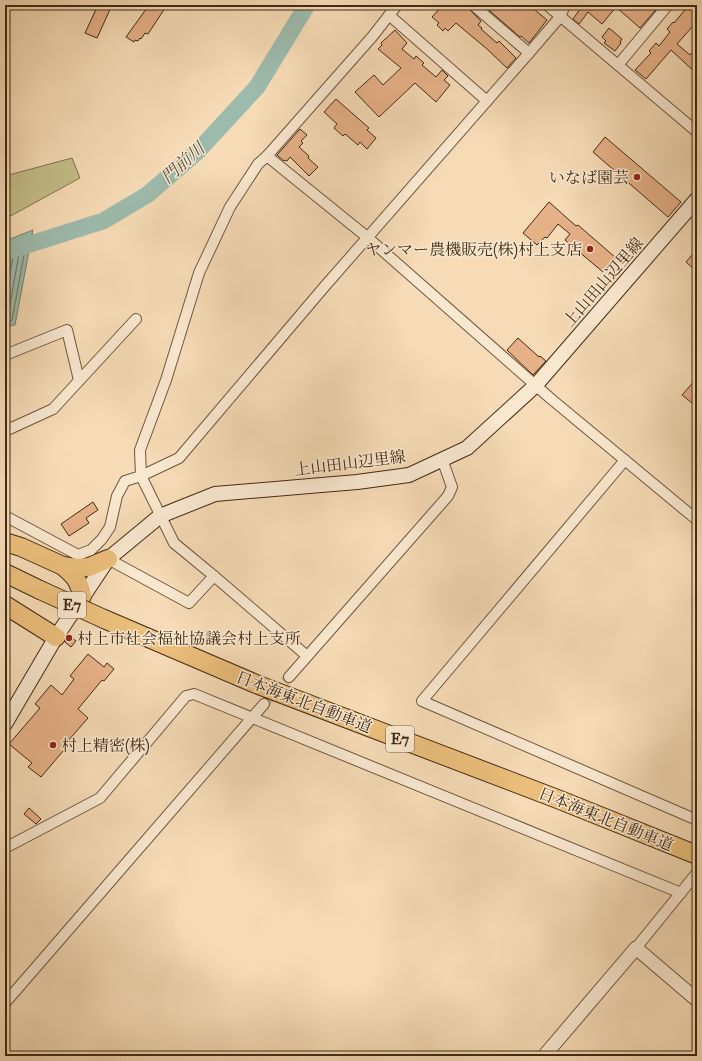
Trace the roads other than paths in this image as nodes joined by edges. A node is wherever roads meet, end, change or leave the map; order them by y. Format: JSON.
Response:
{"nodes":[{"id":1,"x":397,"y":5,"type":"edge"},
{"id":2,"x":473,"y":5,"type":"edge"},
{"id":3,"x":547,"y":5,"type":"edge"},
{"id":4,"x":566,"y":5,"type":"edge"},
{"id":5,"x":668,"y":5,"type":"edge"},
{"id":6,"x":389,"y":15,"type":"junction"},
{"id":7,"x":560,"y":17,"type":"junction"},
{"id":8,"x":529,"y":54,"type":"junction"},
{"id":9,"x":618,"y":65,"type":"junction"},
{"id":10,"x":487,"y":101,"type":"junction"},
{"id":11,"x":697,"y":132,"type":"edge"},
{"id":12,"x":267,"y":156,"type":"junction"},
{"id":13,"x":697,"y":199,"type":"edge"},
{"id":14,"x":368,"y":237,"type":"junction"},
{"id":15,"x":136,"y":319,"type":"dead end"},
{"id":16,"x":5,"y":355,"type":"edge"},
{"id":17,"x":79,"y":380,"type":"junction"},
{"id":18,"x":536,"y":385,"type":"junction"},
{"id":19,"x":5,"y":430,"type":"edge"},
{"id":20,"x":442,"y":459,"type":"junction"},
{"id":21,"x":625,"y":460,"type":"junction"},
{"id":22,"x":141,"y":476,"type":"junction"},
{"id":23,"x":5,"y":516,"type":"edge"},
{"id":24,"x":160,"y":516,"type":"junction"},
{"id":25,"x":697,"y":520,"type":"edge"},
{"id":26,"x":5,"y":542,"type":"edge"},
{"id":27,"x":108,"y":559,"type":"junction"},
{"id":28,"x":63,"y":566,"type":"junction"},
{"id":29,"x":5,"y":573,"type":"edge"},
{"id":30,"x":214,"y":576,"type":"junction"},
{"id":31,"x":82,"y":596,"type":"junction"},
{"id":32,"x":5,"y":605,"type":"edge"},
{"id":33,"x":56,"y":637,"type":"junction"},
{"id":34,"x":307,"y":656,"type":"junction"},
{"id":35,"x":289,"y":677,"type":"tunnel mouth"},
{"id":36,"x":264,"y":704,"type":"tunnel mouth"},
{"id":37,"x":253,"y":718,"type":"junction"},
{"id":38,"x":5,"y":724,"type":"edge"},
{"id":39,"x":697,"y":820,"type":"edge"},
{"id":40,"x":5,"y":848,"type":"edge"},
{"id":41,"x":697,"y":855,"type":"edge"},
{"id":42,"x":696,"y":874,"type":"edge"},
{"id":43,"x":681,"y":893,"type":"junction"},
{"id":44,"x":636,"y":948,"type":"junction"},
{"id":45,"x":697,"y":1000,"type":"edge"},
{"id":46,"x":5,"y":1003,"type":"edge"},
{"id":47,"x":544,"y":1056,"type":"edge"}],
"edges":[{"from":1,"to":6,"type":"street"},
{"from":2,"to":8,"type":"street"},
{"from":3,"to":7,"type":"street"},
{"from":4,"to":7,"type":"street"},
{"from":5,"to":9,"type":"street"},
{"from":6,"to":10,"type":"street"},
{"from":6,"to":12,"type":"street"},
{"from":7,"to":8,"type":"street"},
{"from":7,"to":9,"type":"street"},
{"from":8,"to":10,"type":"street"},
{"from":9,"to":11,"type":"street"},
{"from":10,"to":14,"type":"street"},
{"from":12,"to":14,"type":"street"},
{"from":12,"to":22,"type":"street"},
{"from":13,"to":18,"type":"main road","name":"上山田山辺里線"},
{"from":14,"to":18,"type":"street"},
{"from":14,"to":22,"type":"street"},
{"from":15,"to":17,"type":"street"},
{"from":16,"to":17,"type":"street"},
{"from":17,"to":19,"type":"street"},
{"from":18,"to":20,"type":"main road","name":"上山田山辺里線"},
{"from":18,"to":21,"type":"street"},
{"from":20,"to":24,"type":"main road","name":"上山田山辺里線"},
{"from":20,"to":34,"type":"street"},
{"from":21,"to":25,"type":"street"},
{"from":21,"to":39,"type":"street"},
{"from":22,"to":23,"type":"street"},
{"from":22,"to":24,"type":"street"},
{"from":24,"to":27,"type":"main road","name":"上山田山辺里線"},
{"from":24,"to":30,"type":"street"},
{"from":26,"to":28,"type":"highway"},
{"from":27,"to":28,"type":"highway"},
{"from":27,"to":30,"type":"street"},
{"from":27,"to":31,"type":"main road","name":"上山田山辺里線"},
{"from":28,"to":31,"type":"highway"},
{"from":29,"to":41,"type":"highway","name":"日本海東北自動車道","number":"E7","bridge":true},
{"from":30,"to":34,"type":"street"},
{"from":31,"to":33,"type":"main road","name":"上山田山辺里線"},
{"from":32,"to":33,"type":"highway"},
{"from":33,"to":38,"type":"main road","name":"上山田山辺里線"},
{"from":34,"to":35,"type":"street"},
{"from":36,"to":37,"type":"street"},
{"from":37,"to":40,"type":"street"},
{"from":37,"to":43,"type":"street"},
{"from":37,"to":46,"type":"street"},
{"from":42,"to":43,"type":"street"},
{"from":43,"to":44,"type":"street"},
{"from":44,"to":45,"type":"street"},
{"from":44,"to":47,"type":"street"}]}
